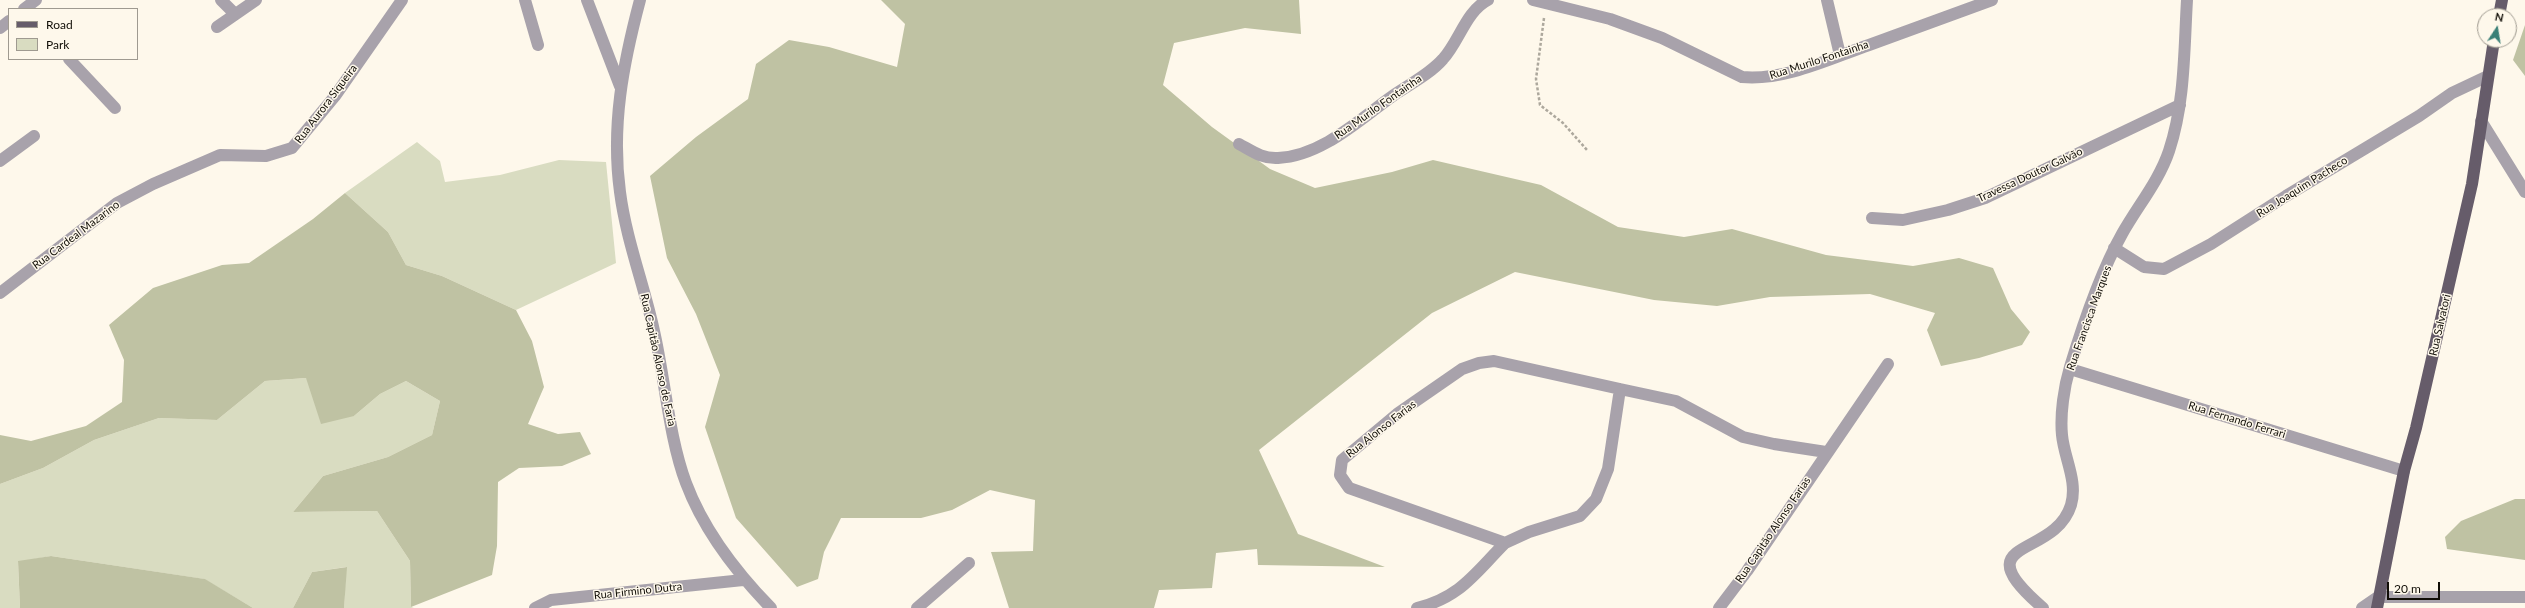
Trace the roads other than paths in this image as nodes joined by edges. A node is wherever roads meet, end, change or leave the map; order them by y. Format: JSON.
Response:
{"nodes":[{"id":1,"x":36,"y":0,"type":"edge"},
{"id":2,"x":221,"y":0,"type":"edge"},
{"id":3,"x":256,"y":0,"type":"edge"},
{"id":4,"x":402,"y":0,"type":"edge"},
{"id":5,"x":525,"y":0,"type":"edge"},
{"id":6,"x":586,"y":0,"type":"edge"},
{"id":7,"x":640,"y":0,"type":"edge"},
{"id":8,"x":1488,"y":0,"type":"edge"},
{"id":9,"x":1533,"y":0,"type":"edge"},
{"id":10,"x":1827,"y":0,"type":"edge"},
{"id":11,"x":1992,"y":0,"type":"edge"},
{"id":12,"x":2187,"y":0,"type":"edge"},
{"id":13,"x":25,"y":8,"type":"edge"},
{"id":14,"x":235,"y":14,"type":"junction"},
{"id":15,"x":8,"y":22,"type":"edge"},
{"id":16,"x":217,"y":27,"type":"dead end"},
{"id":17,"x":0,"y":28,"type":"edge"},
{"id":18,"x":538,"y":45,"type":"dead end"},
{"id":19,"x":2493,"y":48,"type":"edge"},
{"id":20,"x":1840,"y":55,"type":"junction"},
{"id":21,"x":70,"y":60,"type":"edge"},
{"id":22,"x":2488,"y":76,"type":"junction"},
{"id":23,"x":620,"y":86,"type":"junction"},
{"id":24,"x":2180,"y":105,"type":"junction"},
{"id":25,"x":115,"y":108,"type":"dead end"},
{"id":26,"x":2481,"y":121,"type":"junction"},
{"id":27,"x":34,"y":136,"type":"dead end"},
{"id":28,"x":1239,"y":144,"type":"dead end"},
{"id":29,"x":0,"y":162,"type":"edge"},
{"id":30,"x":176,"y":173,"type":"joint"},
{"id":31,"x":2525,"y":192,"type":"edge"},
{"id":32,"x":1872,"y":218,"type":"dead end"},
{"id":33,"x":2114,"y":248,"type":"junction"},
{"id":34,"x":0,"y":293,"type":"edge"},
{"id":35,"x":1888,"y":364,"type":"dead end"},
{"id":36,"x":2070,"y":369,"type":"junction"},
{"id":37,"x":1620,"y":390,"type":"junction"},
{"id":38,"x":1826,"y":452,"type":"junction"},
{"id":39,"x":2404,"y":471,"type":"junction"},
{"id":40,"x":1505,"y":543,"type":"junction"},
{"id":41,"x":969,"y":563,"type":"dead end"},
{"id":42,"x":743,"y":580,"type":"junction"},
{"id":43,"x":2525,"y":597,"type":"edge"},
{"id":44,"x":2377,"y":603,"type":"edge"},
{"id":45,"x":535,"y":608,"type":"edge"},
{"id":46,"x":771,"y":608,"type":"edge"},
{"id":47,"x":917,"y":608,"type":"edge"},
{"id":48,"x":1417,"y":608,"type":"edge"},
{"id":49,"x":1719,"y":608,"type":"edge"},
{"id":50,"x":2043,"y":608,"type":"edge"},
{"id":51,"x":2362,"y":608,"type":"edge"}],
"edges":[{"from":1,"to":13,"type":"street"},
{"from":2,"to":14,"type":"street"},
{"from":3,"to":14,"type":"street"},
{"from":4,"to":30,"type":"street","name":"Rua Aurora Siqueira"},
{"from":5,"to":18,"type":"street"},
{"from":6,"to":23,"type":"street","name":"Rua Capitão Alonso de Faria"},
{"from":7,"to":23,"type":"street","name":"Rua Capitão Alonso de Faria"},
{"from":8,"to":28,"type":"street","name":"Rua Murilo Fontainha"},
{"from":9,"to":20,"type":"street","name":"Rua Murilo Fontainha"},
{"from":10,"to":20,"type":"street"},
{"from":11,"to":20,"type":"street","name":"Rua Murilo Fontainha"},
{"from":12,"to":24,"type":"street","name":"Rua Francisca Marques"},
{"from":14,"to":16,"type":"street"},
{"from":15,"to":17,"type":"street"},
{"from":19,"to":22,"type":"main road","name":"Rua Salvatori"},
{"from":21,"to":25,"type":"street"},
{"from":22,"to":26,"type":"main road","name":"Rua Salvatori"},
{"from":22,"to":33,"type":"street","name":"Rua Joaquim Pacheco"},
{"from":23,"to":42,"type":"street","name":"Rua Capitão Alonso de Faria"},
{"from":24,"to":32,"type":"street","name":"Travessa Doutor Galvão"},
{"from":24,"to":33,"type":"street","name":"Rua Francisca Marques"},
{"from":26,"to":31,"type":"street"},
{"from":26,"to":39,"type":"main road","name":"Rua Salvatori"},
{"from":27,"to":29,"type":"street"},
{"from":30,"to":34,"type":"street","name":"Rua Cardeal Mazarino"},
{"from":33,"to":36,"type":"street","name":"Rua Francisca Marques"},
{"from":35,"to":38,"type":"street","name":"Rua Capitão Alonso Farias"},
{"from":36,"to":39,"type":"street","name":"Rua Fernando Ferrari"},
{"from":36,"to":50,"type":"street","name":"Rua Francisca Marques"},
{"from":37,"to":38,"type":"street"},
{"from":37,"to":40,"type":"street"},
{"from":37,"to":40,"type":"street","name":"Rua Alonso Farias"},
{"from":38,"to":49,"type":"street","name":"Rua Capitão Alonso Farias"},
{"from":39,"to":44,"type":"main road","name":"Rua Salvatori"},
{"from":40,"to":48,"type":"street"},
{"from":41,"to":47,"type":"street"},
{"from":42,"to":45,"type":"street","name":"Rua Firmino Dutra"},
{"from":42,"to":46,"type":"street","name":"Rua Capitão Alonso de Faria"},
{"from":43,"to":44,"type":"street"},
{"from":44,"to":51,"type":"street"}]}
